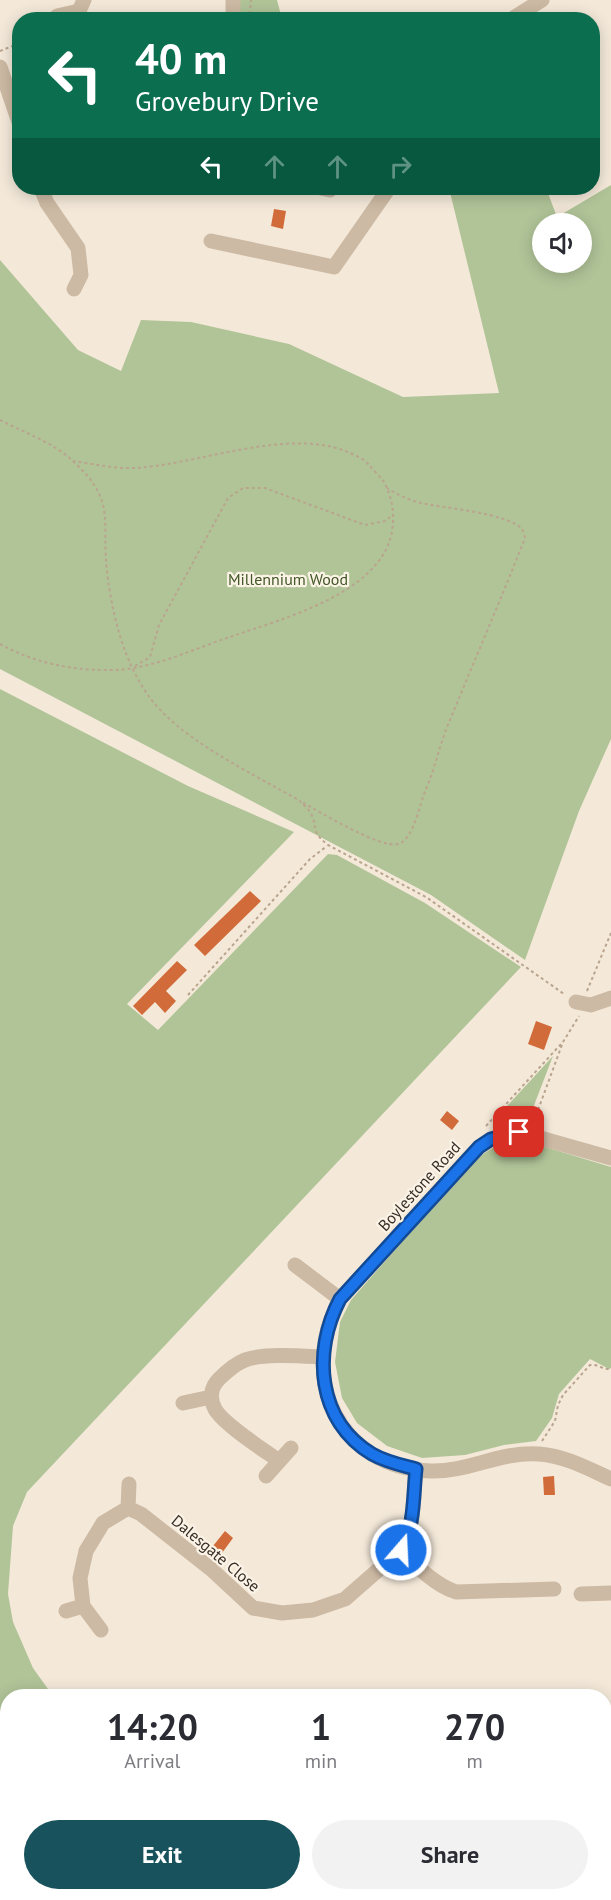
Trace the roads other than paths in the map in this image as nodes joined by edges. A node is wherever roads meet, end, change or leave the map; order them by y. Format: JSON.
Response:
{"nodes":[{"id":1,"x":542,"y":0,"type":"edge"},
{"id":2,"x":523,"y":12,"type":"edge"},
{"id":3,"x":0,"y":67,"type":"edge"},
{"id":4,"x":3,"y":83,"type":"edge"},
{"id":5,"x":12,"y":106,"type":"edge"},
{"id":6,"x":43,"y":195,"type":"edge"},
{"id":7,"x":384,"y":195,"type":"edge"},
{"id":8,"x":211,"y":241,"type":"dead end"},
{"id":9,"x":74,"y":289,"type":"dead end"},
{"id":10,"x":611,"y":998,"type":"edge"},
{"id":11,"x":580,"y":1003,"type":"road end"},
{"id":12,"x":611,"y":1158,"type":"edge"},
{"id":13,"x":295,"y":1265,"type":"dead end"},
{"id":14,"x":340,"y":1299,"type":"junction"},
{"id":15,"x":323,"y":1357,"type":"junction"},
{"id":16,"x":211,"y":1397,"type":"junction"},
{"id":17,"x":183,"y":1403,"type":"dead end"},
{"id":18,"x":291,"y":1448,"type":"dead end"},
{"id":19,"x":279,"y":1461,"type":"junction"},
{"id":20,"x":416,"y":1469,"type":"junction"},
{"id":21,"x":266,"y":1476,"type":"dead end"},
{"id":22,"x":611,"y":1479,"type":"edge"},
{"id":23,"x":129,"y":1484,"type":"dead end"},
{"id":24,"x":128,"y":1508,"type":"junction"},
{"id":25,"x":401,"y":1550,"type":"junction"},
{"id":26,"x":554,"y":1589,"type":"dead end"},
{"id":27,"x":611,"y":1593,"type":"edge"},
{"id":28,"x":581,"y":1594,"type":"dead end"},
{"id":29,"x":83,"y":1606,"type":"junction"},
{"id":30,"x":66,"y":1611,"type":"dead end"},
{"id":31,"x":101,"y":1630,"type":"dead end"}],
"edges":[{"from":1,"to":2,"type":"street"},
{"from":3,"to":4,"type":"street"},
{"from":4,"to":5,"type":"street"},
{"from":6,"to":9,"type":"street"},
{"from":7,"to":8,"type":"street"},
{"from":10,"to":11,"type":"street"},
{"from":12,"to":14,"type":"street","name":"Boylestone Road"},
{"from":13,"to":14,"type":"street"},
{"from":14,"to":15,"type":"street","name":"Boylestone Road"},
{"from":15,"to":16,"type":"street"},
{"from":15,"to":20,"type":"street","name":"Boylestone Road"},
{"from":16,"to":17,"type":"street"},
{"from":16,"to":19,"type":"street"},
{"from":18,"to":19,"type":"street"},
{"from":19,"to":21,"type":"street"},
{"from":20,"to":22,"type":"street","name":"Boylestone Road"},
{"from":20,"to":25,"type":"street","name":"Dalesgate Close"},
{"from":23,"to":24,"type":"street"},
{"from":24,"to":25,"type":"street","name":"Dalesgate Close"},
{"from":24,"to":29,"type":"street"},
{"from":25,"to":26,"type":"street"},
{"from":27,"to":28,"type":"street"},
{"from":29,"to":30,"type":"street"},
{"from":29,"to":31,"type":"street"}]}
